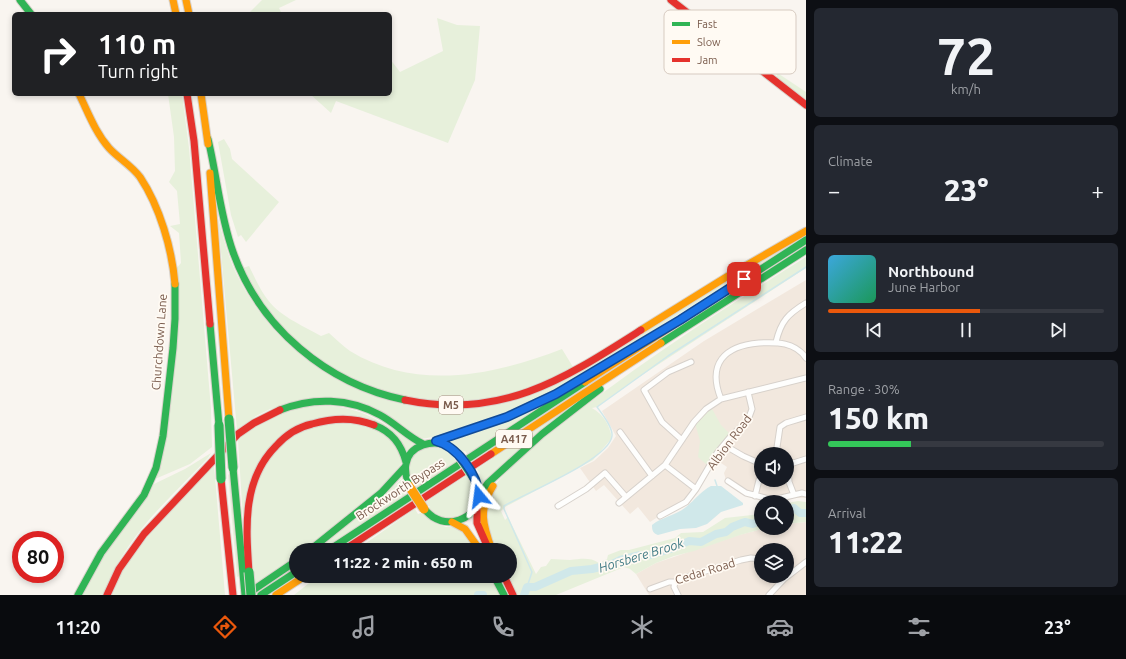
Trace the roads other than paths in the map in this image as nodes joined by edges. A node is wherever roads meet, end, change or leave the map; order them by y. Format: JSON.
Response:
{"nodes":[{"id":1,"x":20,"y":0,"type":"edge"},
{"id":2,"x":173,"y":0,"type":"edge"},
{"id":3,"x":186,"y":0,"type":"edge"},
{"id":4,"x":671,"y":0,"type":"edge"},
{"id":5,"x":684,"y":10,"type":"edge"},
{"id":6,"x":29,"y":12,"type":"edge"},
{"id":7,"x":176,"y":12,"type":"edge"},
{"id":8,"x":189,"y":12,"type":"edge"},
{"id":9,"x":766,"y":74,"type":"edge"},
{"id":10,"x":80,"y":96,"type":"edge"},
{"id":11,"x":188,"y":96,"type":"edge"},
{"id":12,"x":201,"y":96,"type":"edge"},
{"id":13,"x":806,"y":105,"type":"edge"},
{"id":14,"x":208,"y":139,"type":"junction"},
{"id":15,"x":806,"y":231,"type":"edge"},
{"id":16,"x":806,"y":240,"type":"edge"},
{"id":17,"x":806,"y":250,"type":"edge"},
{"id":18,"x":806,"y":303,"type":"edge"},
{"id":19,"x":682,"y":324,"type":"junction"},
{"id":20,"x":776,"y":342,"type":"junction"},
{"id":21,"x":805,"y":355,"type":"edge"},
{"id":22,"x":691,"y":362,"type":"dead end"},
{"id":23,"x":806,"y":378,"type":"edge"},
{"id":24,"x":748,"y":392,"type":"junction"},
{"id":25,"x":721,"y":399,"type":"junction"},
{"id":26,"x":806,"y":418,"type":"edge"},
{"id":27,"x":620,"y":432,"type":"dead end"},
{"id":28,"x":682,"y":440,"type":"junction"},
{"id":29,"x":436,"y":441,"type":"junction"},
{"id":30,"x":423,"y":444,"type":"junction"},
{"id":31,"x":724,"y":445,"type":"junction"},
{"id":32,"x":777,"y":447,"type":"edge"},
{"id":33,"x":515,"y":458,"type":"junction"},
{"id":34,"x":806,"y":459,"type":"edge"},
{"id":35,"x":754,"y":461,"type":"edge"},
{"id":36,"x":794,"y":463,"type":"edge"},
{"id":37,"x":405,"y":465,"type":"junction"},
{"id":38,"x":665,"y":465,"type":"junction"},
{"id":39,"x":652,"y":476,"type":"junction"},
{"id":40,"x":728,"y":481,"type":"dead end"},
{"id":41,"x":791,"y":487,"type":"edge"},
{"id":42,"x":696,"y":489,"type":"junction"},
{"id":43,"x":806,"y":494,"type":"edge"},
{"id":44,"x":794,"y":495,"type":"joint"},
{"id":45,"x":754,"y":496,"type":"edge"},
{"id":46,"x":626,"y":497,"type":"junction"},
{"id":47,"x":478,"y":501,"type":"junction"},
{"id":48,"x":619,"y":503,"type":"dead end"},
{"id":49,"x":558,"y":506,"type":"dead end"},
{"id":50,"x":660,"y":516,"type":"dead end"},
{"id":51,"x":452,"y":522,"type":"junction"},
{"id":52,"x":319,"y":543,"type":"edge"},
{"id":53,"x":341,"y":543,"type":"edge"},
{"id":54,"x":354,"y":543,"type":"edge"},
{"id":55,"x":475,"y":543,"type":"edge"},
{"id":56,"x":487,"y":543,"type":"edge"},
{"id":57,"x":488,"y":543,"type":"edge"},
{"id":58,"x":754,"y":558,"type":"edge"},
{"id":59,"x":806,"y":562,"type":"edge"},
{"id":60,"x":289,"y":566,"type":"edge"},
{"id":61,"x":794,"y":570,"type":"edge"},
{"id":62,"x":246,"y":574,"type":"junction"},
{"id":63,"x":289,"y":577,"type":"edge"},
{"id":64,"x":675,"y":582,"type":"junction"},
{"id":65,"x":294,"y":583,"type":"edge"},
{"id":66,"x":302,"y":583,"type":"edge"},
{"id":67,"x":500,"y":583,"type":"edge"},
{"id":68,"x":506,"y":583,"type":"edge"},
{"id":69,"x":778,"y":583,"type":"edge"},
{"id":70,"x":650,"y":589,"type":"dead end"},
{"id":71,"x":78,"y":595,"type":"edge"},
{"id":72,"x":107,"y":595,"type":"edge"},
{"id":73,"x":233,"y":595,"type":"edge"},
{"id":74,"x":246,"y":595,"type":"edge"},
{"id":75,"x":251,"y":595,"type":"edge"},
{"id":76,"x":261,"y":595,"type":"edge"},
{"id":77,"x":276,"y":595,"type":"edge"},
{"id":78,"x":287,"y":595,"type":"edge"},
{"id":79,"x":510,"y":595,"type":"edge"},
{"id":80,"x":678,"y":595,"type":"edge"},
{"id":81,"x":769,"y":595,"type":"edge"}],
"edges":[{"from":1,"to":6,"type":"main road"},
{"from":2,"to":7,"type":"main road"},
{"from":3,"to":8,"type":"main road"},
{"from":4,"to":5,"type":"main road"},
{"from":9,"to":13,"type":"main road"},
{"from":10,"to":71,"type":"main road","name":"Churchdown Lane"},
{"from":11,"to":73,"type":"main road","bridge":true},
{"from":12,"to":14,"type":"main road","number":"M5"},
{"from":14,"to":15,"type":"main road","number":"M5"},
{"from":14,"to":62,"type":"main road","number":"M5","bridge":true},
{"from":16,"to":19,"type":"main road","name":"Brockworth Bypass","number":"A417"},
{"from":17,"to":19,"type":"main road","name":"Brockworth Bypass","number":"A417"},
{"from":18,"to":20,"type":"street"},
{"from":19,"to":29,"type":"main road"},
{"from":19,"to":33,"type":"main road"},
{"from":19,"to":53,"type":"main road","name":"Brockworth Bypass","number":"A417"},
{"from":19,"to":54,"type":"main road","name":"Brockworth Bypass","number":"A417"},
{"from":20,"to":21,"type":"street"},
{"from":20,"to":25,"type":"street"},
{"from":22,"to":28,"type":"street"},
{"from":23,"to":24,"type":"street"},
{"from":24,"to":25,"type":"street"},
{"from":24,"to":31,"type":"street","name":"Albion Road"},
{"from":25,"to":28,"type":"street"},
{"from":26,"to":32,"type":"street"},
{"from":27,"to":39,"type":"street"},
{"from":28,"to":38,"type":"street"},
{"from":29,"to":30,"type":"main road"},
{"from":29,"to":47,"type":"main road","bridge":true},
{"from":30,"to":37,"type":"main road"},
{"from":30,"to":72,"type":"main road"},
{"from":31,"to":35,"type":"street"},
{"from":31,"to":42,"type":"street","name":"Albion Road"},
{"from":33,"to":47,"type":"main road"},
{"from":33,"to":57,"type":"main road"},
{"from":34,"to":36,"type":"street"},
{"from":37,"to":51,"type":"main road","bridge":true},
{"from":37,"to":52,"type":"main road"},
{"from":37,"to":62,"type":"main road","number":"M5"},
{"from":38,"to":39,"type":"street"},
{"from":38,"to":42,"type":"street"},
{"from":39,"to":46,"type":"street"},
{"from":40,"to":45,"type":"street"},
{"from":41,"to":44,"type":"street"},
{"from":42,"to":50,"type":"street","name":"Albion Road"},
{"from":43,"to":44,"type":"street"},
{"from":46,"to":48,"type":"street"},
{"from":46,"to":49,"type":"street"},
{"from":47,"to":51,"type":"main road"},
{"from":47,"to":56,"type":"main road"},
{"from":51,"to":55,"type":"main road"},
{"from":58,"to":64,"type":"street","name":"Cedar Road"},
{"from":59,"to":61,"type":"street"},
{"from":60,"to":74,"type":"main road"},
{"from":62,"to":74,"type":"main road","number":"M5"},
{"from":62,"to":75,"type":"main road","number":"M5","bridge":true},
{"from":63,"to":76,"type":"main road"},
{"from":64,"to":70,"type":"street","name":"Cedar Road"},
{"from":64,"to":80,"type":"street"},
{"from":65,"to":77,"type":"main road"},
{"from":66,"to":78,"type":"main road"},
{"from":67,"to":79,"type":"main road"},
{"from":68,"to":79,"type":"main road"},
{"from":69,"to":81,"type":"street"}]}
